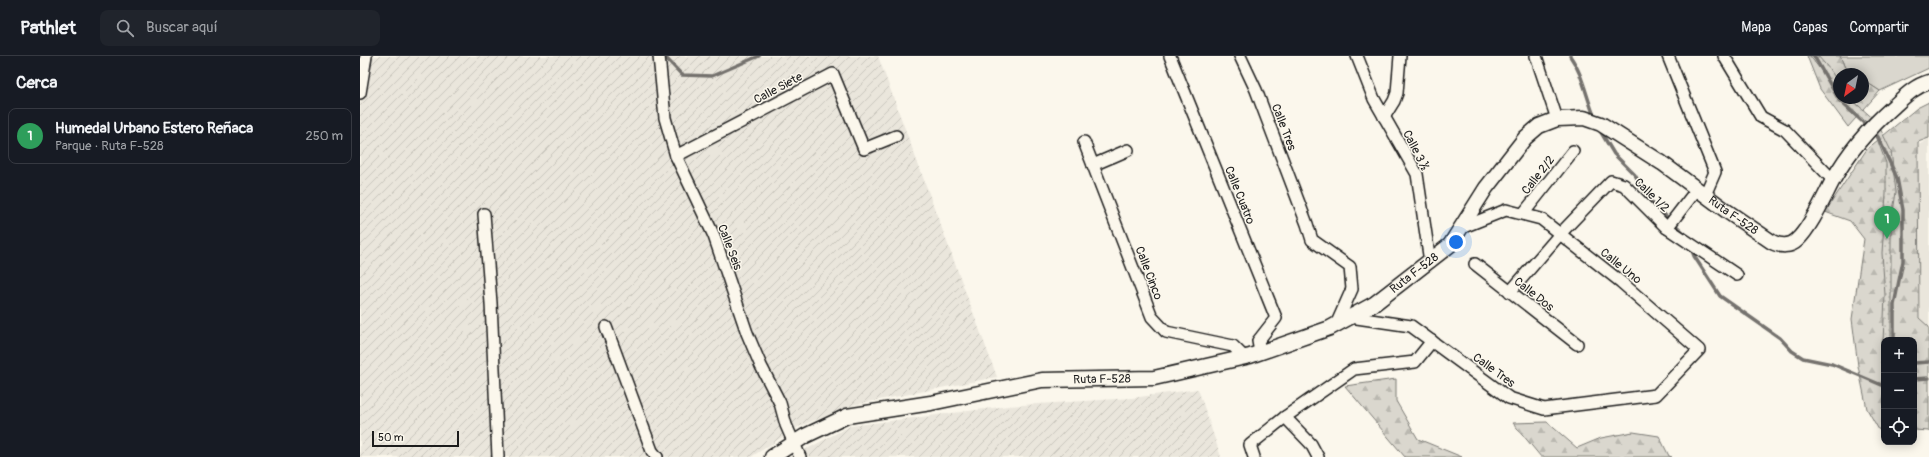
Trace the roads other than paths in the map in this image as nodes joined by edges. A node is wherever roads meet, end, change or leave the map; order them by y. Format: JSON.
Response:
{"nodes":[{"id":1,"x":366,"y":56,"type":"edge"},
{"id":2,"x":659,"y":56,"type":"edge"},
{"id":3,"x":1170,"y":56,"type":"edge"},
{"id":4,"x":1240,"y":56,"type":"edge"},
{"id":5,"x":1357,"y":56,"type":"edge"},
{"id":6,"x":1400,"y":56,"type":"edge"},
{"id":7,"x":1536,"y":56,"type":"edge"},
{"id":8,"x":1668,"y":56,"type":"edge"},
{"id":9,"x":1724,"y":56,"type":"edge"},
{"id":10,"x":1929,"y":82,"type":"edge"},
{"id":11,"x":360,"y":93,"type":"edge"},
{"id":12,"x":1384,"y":117,"type":"junction"},
{"id":13,"x":1557,"y":119,"type":"junction"},
{"id":14,"x":896,"y":136,"type":"dead end"},
{"id":15,"x":1084,"y":142,"type":"dead end"},
{"id":16,"x":1573,"y":151,"type":"dead end"},
{"id":17,"x":676,"y":156,"type":"junction"},
{"id":18,"x":1112,"y":157,"type":"dead end"},
{"id":19,"x":1093,"y":165,"type":"junction"},
{"id":20,"x":1833,"y":180,"type":"junction"},
{"id":21,"x":1701,"y":192,"type":"junction"},
{"id":22,"x":484,"y":214,"type":"dead end"},
{"id":23,"x":1523,"y":214,"type":"junction"},
{"id":24,"x":1461,"y":228,"type":"junction"},
{"id":25,"x":1667,"y":228,"type":"junction"},
{"id":26,"x":1560,"y":234,"type":"junction"},
{"id":27,"x":1430,"y":262,"type":"junction"},
{"id":28,"x":1475,"y":264,"type":"dead end"},
{"id":29,"x":1737,"y":275,"type":"dead end"},
{"id":30,"x":1510,"y":292,"type":"junction"},
{"id":31,"x":1347,"y":311,"type":"junction"},
{"id":32,"x":606,"y":327,"type":"dead end"},
{"id":33,"x":1432,"y":341,"type":"junction"},
{"id":34,"x":1577,"y":344,"type":"dead end"},
{"id":35,"x":1259,"y":346,"type":"junction"},
{"id":36,"x":1244,"y":357,"type":"junction"},
{"id":37,"x":1656,"y":395,"type":"joint"},
{"id":38,"x":1285,"y":417,"type":"junction"},
{"id":39,"x":794,"y":443,"type":"junction"},
{"id":40,"x":498,"y":457,"type":"edge"},
{"id":41,"x":657,"y":457,"type":"edge"},
{"id":42,"x":772,"y":457,"type":"edge"},
{"id":43,"x":800,"y":457,"type":"edge"},
{"id":44,"x":1254,"y":457,"type":"edge"},
{"id":45,"x":1318,"y":457,"type":"edge"}],
"edges":[{"from":1,"to":11,"type":"street"},
{"from":2,"to":17,"type":"street","name":"Calle Seis"},
{"from":3,"to":35,"type":"street","name":"Calle Cuatro"},
{"from":4,"to":31,"type":"street","name":"Calle Tres"},
{"from":5,"to":12,"type":"street","name":"Calle 3 ½"},
{"from":6,"to":12,"type":"street"},
{"from":7,"to":13,"type":"street"},
{"from":8,"to":21,"type":"street"},
{"from":9,"to":20,"type":"street"},
{"from":10,"to":20,"type":"main road","name":"Ruta F-528"},
{"from":12,"to":27,"type":"street","name":"Calle 3 ½"},
{"from":13,"to":21,"type":"main road","name":"Ruta F-528"},
{"from":13,"to":24,"type":"main road","name":"Ruta F-528"},
{"from":14,"to":17,"type":"street","name":"Calle Siete"},
{"from":15,"to":19,"type":"street","name":"Calle Cinco"},
{"from":16,"to":23,"type":"street","name":"Calle 2/2"},
{"from":17,"to":39,"type":"street","name":"Calle Seis"},
{"from":18,"to":19,"type":"street"},
{"from":19,"to":36,"type":"street","name":"Calle Cinco"},
{"from":20,"to":21,"type":"main road","name":"Ruta F-528"},
{"from":21,"to":25,"type":"street"},
{"from":22,"to":40,"type":"street"},
{"from":23,"to":24,"type":"street","name":"Calle Uno"},
{"from":23,"to":26,"type":"street","name":"Calle Uno"},
{"from":24,"to":27,"type":"main road","name":"Ruta F-528"},
{"from":25,"to":26,"type":"street","name":"Calle 1/2"},
{"from":25,"to":29,"type":"street","name":"Calle 1/2"},
{"from":26,"to":30,"type":"street","name":"Calle 1/2"},
{"from":26,"to":37,"type":"street","name":"Calle Uno"},
{"from":27,"to":31,"type":"main road","name":"Ruta F-528"},
{"from":28,"to":30,"type":"street","name":"Calle Dos"},
{"from":30,"to":34,"type":"street","name":"Calle Dos"},
{"from":31,"to":33,"type":"street","name":"Calle Tres"},
{"from":31,"to":35,"type":"main road","name":"Ruta F-528"},
{"from":32,"to":41,"type":"street"},
{"from":33,"to":37,"type":"street","name":"Calle Tres"},
{"from":33,"to":38,"type":"street"},
{"from":35,"to":36,"type":"main road","name":"Ruta F-528"},
{"from":36,"to":39,"type":"main road","name":"Ruta F-528"},
{"from":38,"to":44,"type":"street"},
{"from":38,"to":45,"type":"street"},
{"from":39,"to":42,"type":"main road","name":"Ruta F-528"},
{"from":39,"to":43,"type":"street","name":"Calle Seis"}]}
